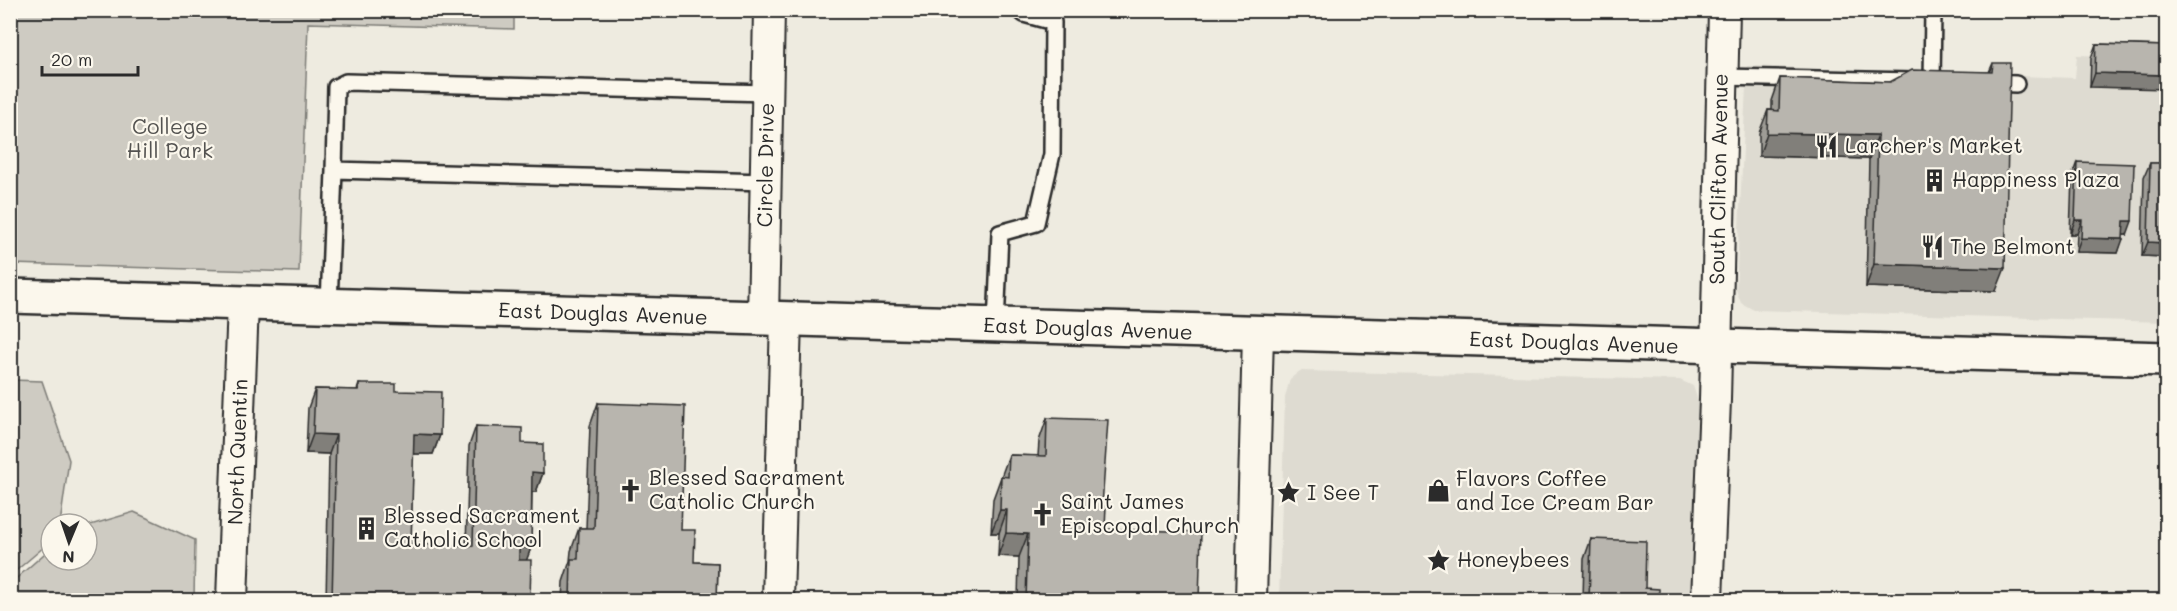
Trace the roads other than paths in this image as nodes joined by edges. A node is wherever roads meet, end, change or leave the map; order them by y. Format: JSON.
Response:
{"nodes":[{"id":1,"x":769,"y":10,"type":"edge"},
{"id":2,"x":1020,"y":10,"type":"edge"},
{"id":3,"x":1724,"y":10,"type":"edge"},
{"id":4,"x":1933,"y":10,"type":"edge"},
{"id":5,"x":1721,"y":77,"type":"junction"},
{"id":6,"x":1974,"y":83,"type":"edge"},
{"id":7,"x":2016,"y":84,"type":"dead end"},
{"id":8,"x":767,"y":93,"type":"junction"},
{"id":9,"x":334,"y":170,"type":"junction"},
{"id":10,"x":766,"y":182,"type":"junction"},
{"id":11,"x":10,"y":297,"type":"edge"},
{"id":12,"x":243,"y":303,"type":"junction"},
{"id":13,"x":329,"y":306,"type":"junction"},
{"id":14,"x":775,"y":320,"type":"junction"},
{"id":15,"x":996,"y":326,"type":"junction"},
{"id":16,"x":1258,"y":334,"type":"junction"},
{"id":17,"x":1715,"y":347,"type":"junction"},
{"id":18,"x":2166,"y":359,"type":"edge"},
{"id":19,"x":232,"y":600,"type":"edge"},
{"id":20,"x":778,"y":600,"type":"edge"},
{"id":21,"x":1251,"y":600,"type":"edge"},
{"id":22,"x":1707,"y":600,"type":"edge"}],
"edges":[{"from":1,"to":8,"type":"street","name":"Circle Drive"},
{"from":2,"to":15,"type":"lane"},
{"from":3,"to":5,"type":"street","name":"South Clifton Avenue"},
{"from":4,"to":5,"type":"lane"},
{"from":5,"to":17,"type":"street","name":"South Clifton Avenue"},
{"from":6,"to":7,"type":"lane"},
{"from":8,"to":9,"type":"lane"},
{"from":8,"to":10,"type":"street","name":"Circle Drive"},
{"from":9,"to":10,"type":"lane"},
{"from":9,"to":13,"type":"lane"},
{"from":10,"to":14,"type":"street","name":"Circle Drive"},
{"from":11,"to":12,"type":"main road","name":"East Douglas Avenue"},
{"from":12,"to":13,"type":"main road","name":"East Douglas Avenue"},
{"from":12,"to":19,"type":"street","name":"North Quentin"},
{"from":13,"to":14,"type":"main road","name":"East Douglas Avenue"},
{"from":14,"to":15,"type":"main road","name":"East Douglas Avenue"},
{"from":14,"to":20,"type":"street","name":"Circle Drive"},
{"from":15,"to":16,"type":"main road","name":"East Douglas Avenue"},
{"from":16,"to":17,"type":"main road","name":"East Douglas Avenue"},
{"from":16,"to":21,"type":"street"},
{"from":17,"to":18,"type":"main road","name":"East Douglas Avenue"},
{"from":17,"to":22,"type":"street","name":"South Clifton Avenue"}]}
